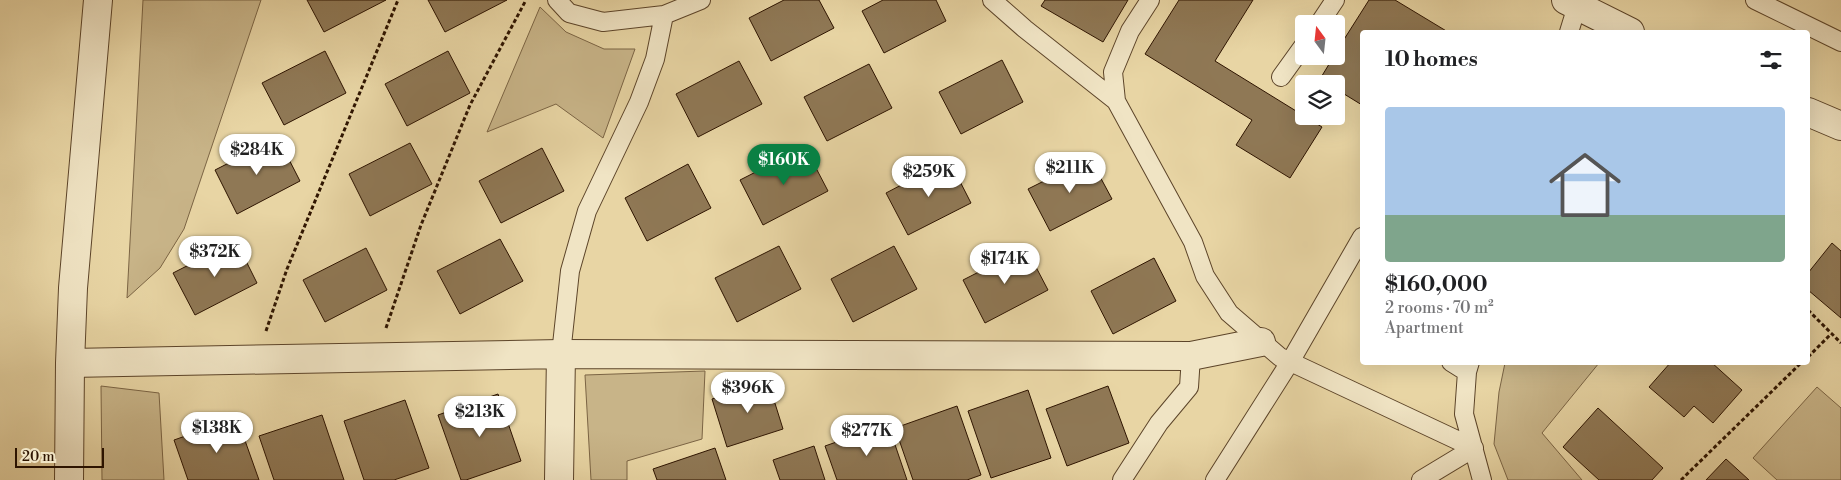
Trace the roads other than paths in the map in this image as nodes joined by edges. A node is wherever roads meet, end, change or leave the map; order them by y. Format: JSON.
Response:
{"nodes":[{"id":1,"x":98,"y":0,"type":"edge"},
{"id":2,"x":557,"y":0,"type":"edge"},
{"id":3,"x":701,"y":0,"type":"edge"},
{"id":4,"x":992,"y":0,"type":"edge"},
{"id":5,"x":1150,"y":0,"type":"edge"},
{"id":6,"x":1335,"y":0,"type":"edge"},
{"id":7,"x":1755,"y":0,"type":"edge"},
{"id":8,"x":1571,"y":3,"type":"edge"},
{"id":9,"x":664,"y":15,"type":"junction"},
{"id":10,"x":1325,"y":15,"type":"edge"},
{"id":11,"x":1569,"y":30,"type":"edge"},
{"id":12,"x":1626,"y":30,"type":"edge"},
{"id":13,"x":1841,"y":42,"type":"edge"},
{"id":14,"x":1295,"y":58,"type":"edge"},
{"id":15,"x":1281,"y":78,"type":"dead end"},
{"id":16,"x":1116,"y":102,"type":"junction"},
{"id":17,"x":1810,"y":113,"type":"edge"},
{"id":18,"x":1841,"y":126,"type":"edge"},
{"id":19,"x":1360,"y":240,"type":"edge"},
{"id":20,"x":1261,"y":342,"type":"junction"},
{"id":21,"x":561,"y":354,"type":"junction"},
{"id":22,"x":1191,"y":356,"type":"junction"},
{"id":23,"x":1290,"y":362,"type":"junction"},
{"id":24,"x":70,"y":363,"type":"junction"},
{"id":25,"x":1468,"y":367,"type":"edge"},
{"id":26,"x":1474,"y":448,"type":"junction"},
{"id":27,"x":69,"y":480,"type":"edge"},
{"id":28,"x":559,"y":480,"type":"edge"},
{"id":29,"x":1122,"y":480,"type":"edge"},
{"id":30,"x":1215,"y":480,"type":"edge"},
{"id":31,"x":1421,"y":480,"type":"edge"},
{"id":32,"x":1482,"y":480,"type":"edge"}],
"edges":[{"from":1,"to":24,"type":"street"},
{"from":2,"to":9,"type":"lane"},
{"from":3,"to":9,"type":"lane"},
{"from":4,"to":16,"type":"lane"},
{"from":5,"to":16,"type":"lane"},
{"from":6,"to":10,"type":"lane"},
{"from":7,"to":13,"type":"lane"},
{"from":8,"to":11,"type":"lane"},
{"from":8,"to":12,"type":"street"},
{"from":9,"to":21,"type":"lane"},
{"from":14,"to":15,"type":"lane"},
{"from":16,"to":20,"type":"lane"},
{"from":17,"to":18,"type":"street"},
{"from":19,"to":23,"type":"lane"},
{"from":20,"to":22,"type":"street"},
{"from":20,"to":23,"type":"lane"},
{"from":21,"to":22,"type":"street"},
{"from":21,"to":24,"type":"street"},
{"from":21,"to":28,"type":"street"},
{"from":22,"to":29,"type":"lane"},
{"from":23,"to":26,"type":"lane"},
{"from":23,"to":30,"type":"lane"},
{"from":24,"to":27,"type":"street"},
{"from":25,"to":26,"type":"lane"},
{"from":26,"to":31,"type":"lane"},
{"from":26,"to":32,"type":"lane"}]}
